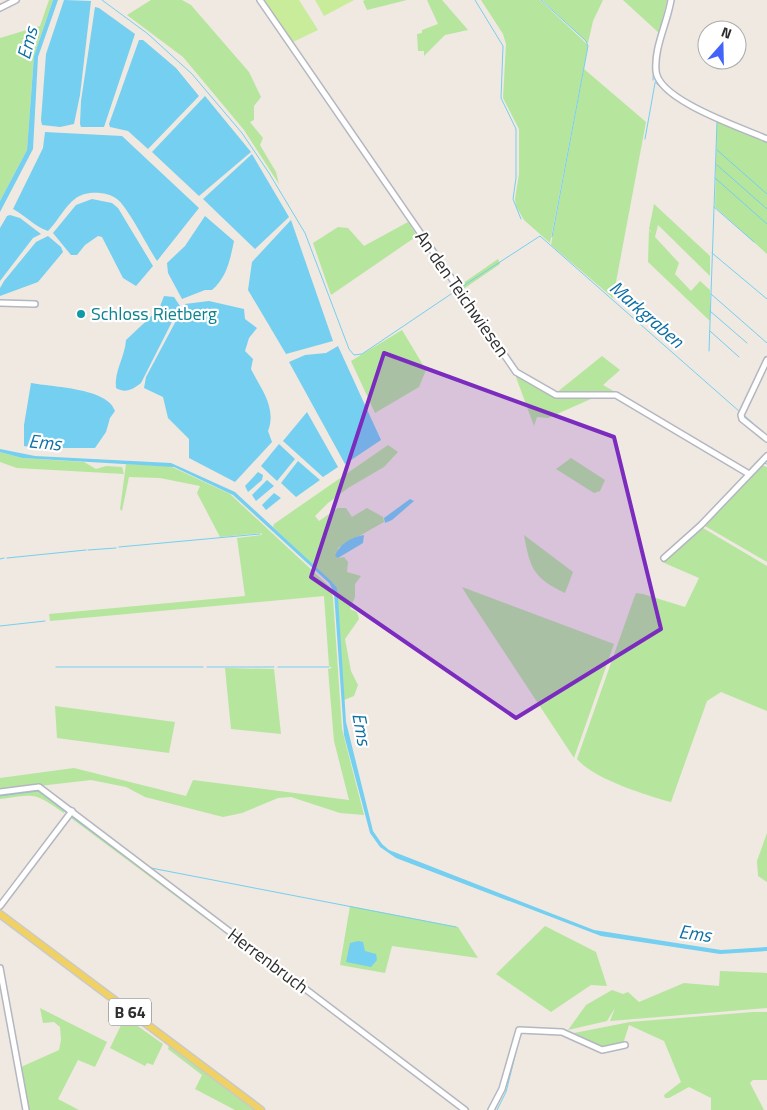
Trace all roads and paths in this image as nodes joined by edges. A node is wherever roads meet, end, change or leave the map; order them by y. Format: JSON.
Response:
{"nodes":[{"id":1,"x":16,"y":0,"type":"edge"},
{"id":2,"x":260,"y":0,"type":"edge"},
{"id":3,"x":671,"y":0,"type":"edge"},
{"id":4,"x":0,"y":8,"type":"edge"},
{"id":5,"x":767,"y":139,"type":"edge"},
{"id":6,"x":0,"y":303,"type":"edge"},
{"id":7,"x":35,"y":304,"type":"dead end"},
{"id":8,"x":767,"y":360,"type":"edge"},
{"id":9,"x":767,"y":439,"type":"edge"},
{"id":10,"x":767,"y":456,"type":"edge"},
{"id":11,"x":749,"y":474,"type":"junction"},
{"id":12,"x":664,"y":558,"type":"dead end"},
{"id":13,"x":0,"y":792,"type":"edge"},
{"id":14,"x":72,"y":811,"type":"junction"},
{"id":15,"x":0,"y":906,"type":"edge"},
{"id":16,"x":0,"y":914,"type":"edge"},
{"id":17,"x":0,"y":968,"type":"edge"},
{"id":18,"x":1,"y":979,"type":"edge"},
{"id":19,"x":625,"y":1045,"type":"dead end"},
{"id":20,"x":26,"y":1110,"type":"edge"},
{"id":21,"x":261,"y":1110,"type":"edge"},
{"id":22,"x":465,"y":1110,"type":"edge"},
{"id":23,"x":490,"y":1110,"type":"edge"}],
"edges":[{"from":1,"to":4,"type":"street"},
{"from":2,"to":11,"type":"street","name":"An den Teichwiesen"},
{"from":3,"to":5,"type":"street"},
{"from":6,"to":7,"type":"street"},
{"from":8,"to":9,"type":"street"},
{"from":10,"to":11,"type":"street"},
{"from":11,"to":12,"type":"street"},
{"from":13,"to":14,"type":"street","name":"Herrenbruch"},
{"from":14,"to":15,"type":"street"},
{"from":14,"to":22,"type":"street","name":"Herrenbruch"},
{"from":16,"to":21,"type":"main road","number":"B 64"},
{"from":17,"to":18,"type":"street"},
{"from":18,"to":20,"type":"street"},
{"from":19,"to":23,"type":"street"}]}
